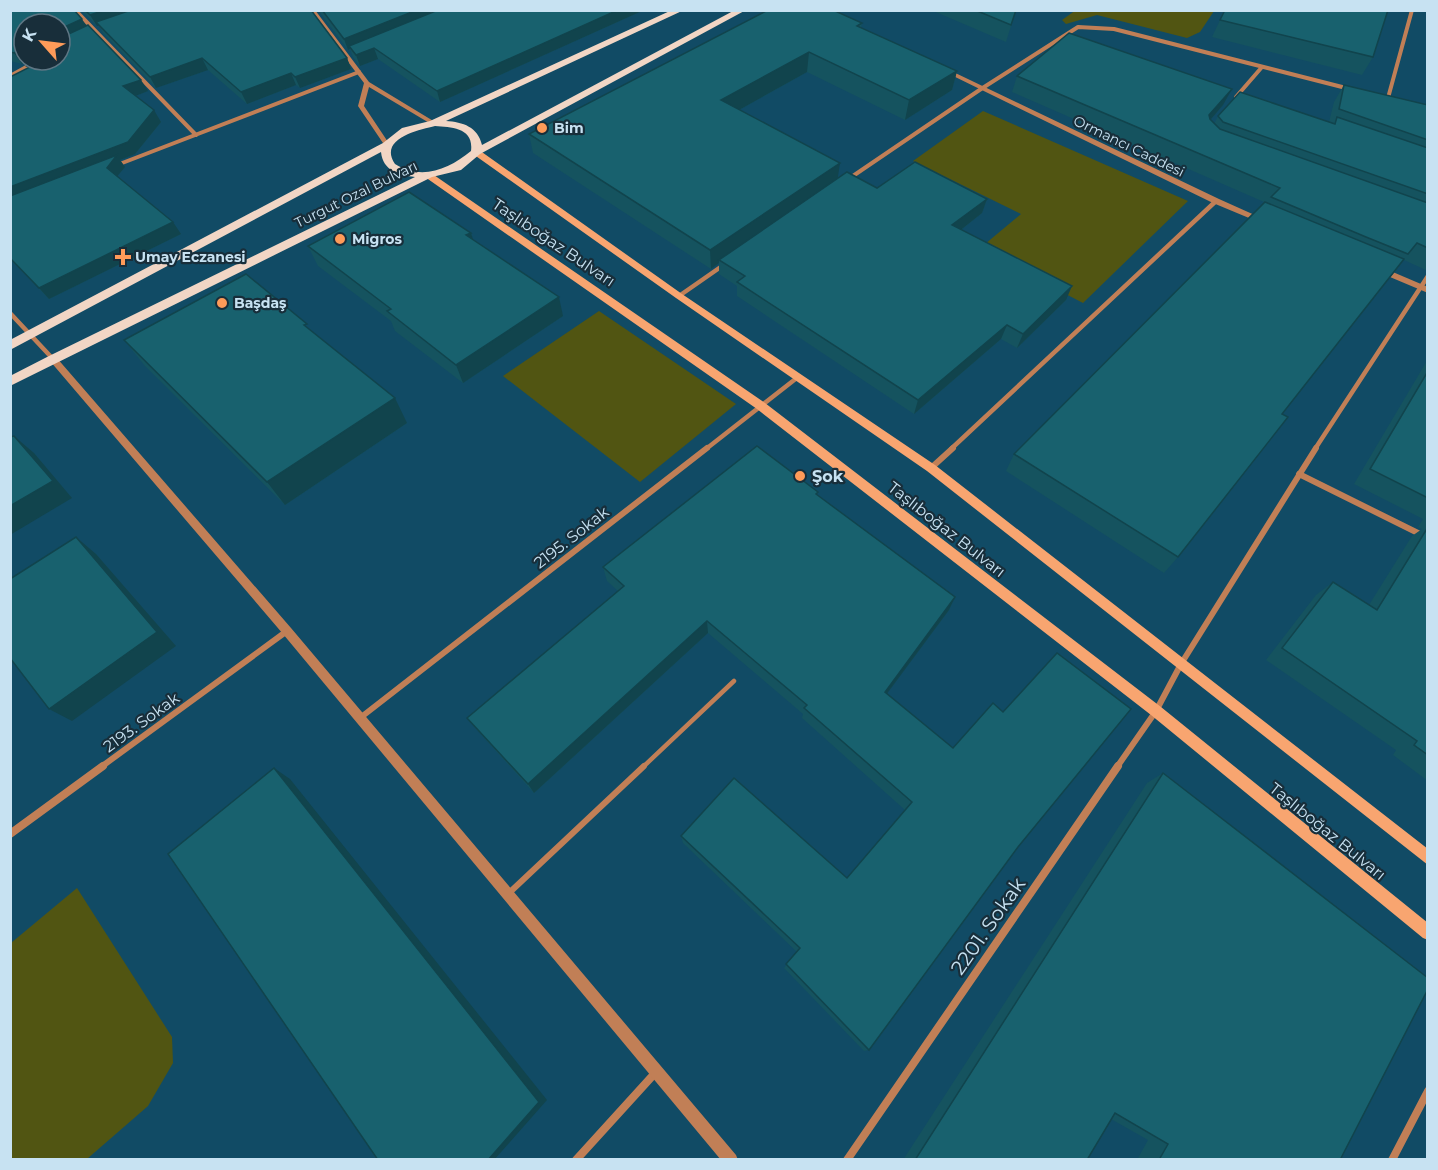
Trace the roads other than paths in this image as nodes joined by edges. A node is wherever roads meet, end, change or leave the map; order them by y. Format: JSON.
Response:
{"nodes":[{"id":1,"x":75,"y":10,"type":"edge"},
{"id":2,"x":312,"y":10,"type":"edge"},
{"id":3,"x":680,"y":10,"type":"edge"},
{"id":4,"x":742,"y":10,"type":"edge"},
{"id":5,"x":1412,"y":10,"type":"edge"},
{"id":6,"x":107,"y":27,"type":"edge"},
{"id":7,"x":96,"y":31,"type":"junction"},
{"id":8,"x":88,"y":34,"type":"edge"},
{"id":9,"x":357,"y":51,"type":"edge"},
{"id":10,"x":347,"y":56,"type":"junction"},
{"id":11,"x":1262,"y":67,"type":"junction"},
{"id":12,"x":939,"y":68,"type":"edge"},
{"id":13,"x":359,"y":72,"type":"junction"},
{"id":14,"x":367,"y":83,"type":"junction"},
{"id":15,"x":981,"y":89,"type":"junction"},
{"id":16,"x":1353,"y":90,"type":"edge"},
{"id":17,"x":1236,"y":97,"type":"junction"},
{"id":18,"x":1247,"y":101,"type":"edge"},
{"id":19,"x":1398,"y":101,"type":"edge"},
{"id":20,"x":1230,"y":104,"type":"edge"},
{"id":21,"x":433,"y":123,"type":"junction"},
{"id":22,"x":196,"y":135,"type":"junction"},
{"id":23,"x":387,"y":145,"type":"junction"},
{"id":24,"x":476,"y":152,"type":"junction"},
{"id":25,"x":109,"y":169,"type":"edge"},
{"id":26,"x":428,"y":175,"type":"junction"},
{"id":27,"x":844,"y":183,"type":"edge"},
{"id":28,"x":1216,"y":201,"type":"junction"},
{"id":29,"x":1270,"y":224,"type":"edge"},
{"id":30,"x":728,"y":263,"type":"edge"},
{"id":31,"x":1368,"y":265,"type":"edge"},
{"id":32,"x":1428,"y":276,"type":"edge"},
{"id":33,"x":1425,"y":289,"type":"edge"},
{"id":34,"x":679,"y":297,"type":"junction"},
{"id":35,"x":10,"y":313,"type":"edge"},
{"id":36,"x":32,"y":334,"type":"junction"},
{"id":37,"x":10,"y":346,"type":"edge"},
{"id":38,"x":53,"y":359,"type":"junction"},
{"id":39,"x":798,"y":377,"type":"junction"},
{"id":40,"x":10,"y":382,"type":"edge"},
{"id":41,"x":761,"y":406,"type":"junction"},
{"id":42,"x":931,"y":468,"type":"junction"},
{"id":43,"x":1299,"y":474,"type":"junction"},
{"id":44,"x":1428,"y":538,"type":"edge"},
{"id":45,"x":287,"y":631,"type":"junction"},
{"id":46,"x":1181,"y":664,"type":"junction"},
{"id":47,"x":734,"y":681,"type":"dead end"},
{"id":48,"x":1156,"y":711,"type":"junction"},
{"id":49,"x":360,"y":718,"type":"junction"},
{"id":50,"x":10,"y":834,"type":"edge"},
{"id":51,"x":1428,"y":858,"type":"edge"},
{"id":52,"x":507,"y":894,"type":"junction"},
{"id":53,"x":1428,"y":933,"type":"edge"},
{"id":54,"x":656,"y":1071,"type":"junction"},
{"id":55,"x":1428,"y":1091,"type":"edge"},
{"id":56,"x":576,"y":1160,"type":"edge"},
{"id":57,"x":731,"y":1160,"type":"edge"},
{"id":58,"x":847,"y":1160,"type":"edge"},
{"id":59,"x":1392,"y":1160,"type":"edge"}],
"edges":[{"from":1,"to":7,"type":"street"},
{"from":2,"to":10,"type":"street"},
{"from":3,"to":21,"type":"main road","name":"Turgut Ozal Bulvarı"},
{"from":4,"to":24,"type":"main road","name":"Turgut Ozal Bulvarı"},
{"from":5,"to":19,"type":"street"},
{"from":6,"to":7,"type":"street"},
{"from":7,"to":8,"type":"street"},
{"from":7,"to":22,"type":"street"},
{"from":9,"to":10,"type":"street"},
{"from":10,"to":13,"type":"street"},
{"from":11,"to":15,"type":"street"},
{"from":11,"to":16,"type":"street"},
{"from":11,"to":17,"type":"street"},
{"from":12,"to":15,"type":"street","name":"Ormancı Caddesi"},
{"from":13,"to":14,"type":"street"},
{"from":13,"to":22,"type":"street"},
{"from":14,"to":21,"type":"street"},
{"from":14,"to":23,"type":"street"},
{"from":15,"to":27,"type":"street"},
{"from":15,"to":28,"type":"street","name":"Ormancı Caddesi"},
{"from":17,"to":18,"type":"street"},
{"from":17,"to":20,"type":"street"},
{"from":21,"to":23,"type":"main road","name":"Turgut Ozal Bulvarı"},
{"from":21,"to":24,"type":"main road"},
{"from":22,"to":25,"type":"street"},
{"from":23,"to":26,"type":"main road"},
{"from":23,"to":36,"type":"main road","name":"Turgut Ozal Bulvarı"},
{"from":24,"to":26,"type":"main road","name":"Turgut Ozal Bulvarı"},
{"from":24,"to":34,"type":"main road","name":"Taşlıboğaz Bulvarı"},
{"from":26,"to":38,"type":"main road","name":"Turgut Ozal Bulvarı"},
{"from":26,"to":41,"type":"main road","name":"Taşlıboğaz Bulvarı"},
{"from":28,"to":29,"type":"street","name":"Ormancı Caddesi"},
{"from":28,"to":42,"type":"street"},
{"from":30,"to":34,"type":"street"},
{"from":31,"to":33,"type":"street"},
{"from":32,"to":33,"type":"street","name":"2201. Sokak"},
{"from":33,"to":43,"type":"street","name":"2201. Sokak"},
{"from":34,"to":39,"type":"main road","name":"Taşlıboğaz Bulvarı"},
{"from":35,"to":36,"type":"street"},
{"from":36,"to":37,"type":"main road","name":"Turgut Ozal Bulvarı"},
{"from":36,"to":38,"type":"street"},
{"from":38,"to":40,"type":"main road","name":"Turgut Ozal Bulvarı"},
{"from":38,"to":45,"type":"street"},
{"from":39,"to":41,"type":"street","name":"2195. Sokak"},
{"from":39,"to":42,"type":"main road","name":"Taşlıboğaz Bulvarı"},
{"from":41,"to":48,"type":"main road","name":"Taşlıboğaz Bulvarı"},
{"from":41,"to":49,"type":"street","name":"2195. Sokak"},
{"from":42,"to":46,"type":"main road","name":"Taşlıboğaz Bulvarı"},
{"from":43,"to":44,"type":"street"},
{"from":43,"to":46,"type":"street","name":"2201. Sokak"},
{"from":45,"to":49,"type":"street"},
{"from":45,"to":50,"type":"street","name":"2193. Sokak"},
{"from":46,"to":48,"type":"street","name":"2201. Sokak"},
{"from":46,"to":51,"type":"main road","name":"Taşlıboğaz Bulvarı"},
{"from":47,"to":52,"type":"lane"},
{"from":48,"to":53,"type":"main road","name":"Taşlıboğaz Bulvarı"},
{"from":48,"to":58,"type":"street","name":"2201. Sokak"},
{"from":49,"to":52,"type":"street"},
{"from":52,"to":54,"type":"street"},
{"from":54,"to":56,"type":"street"},
{"from":54,"to":57,"type":"street"},
{"from":55,"to":59,"type":"street"}]}
